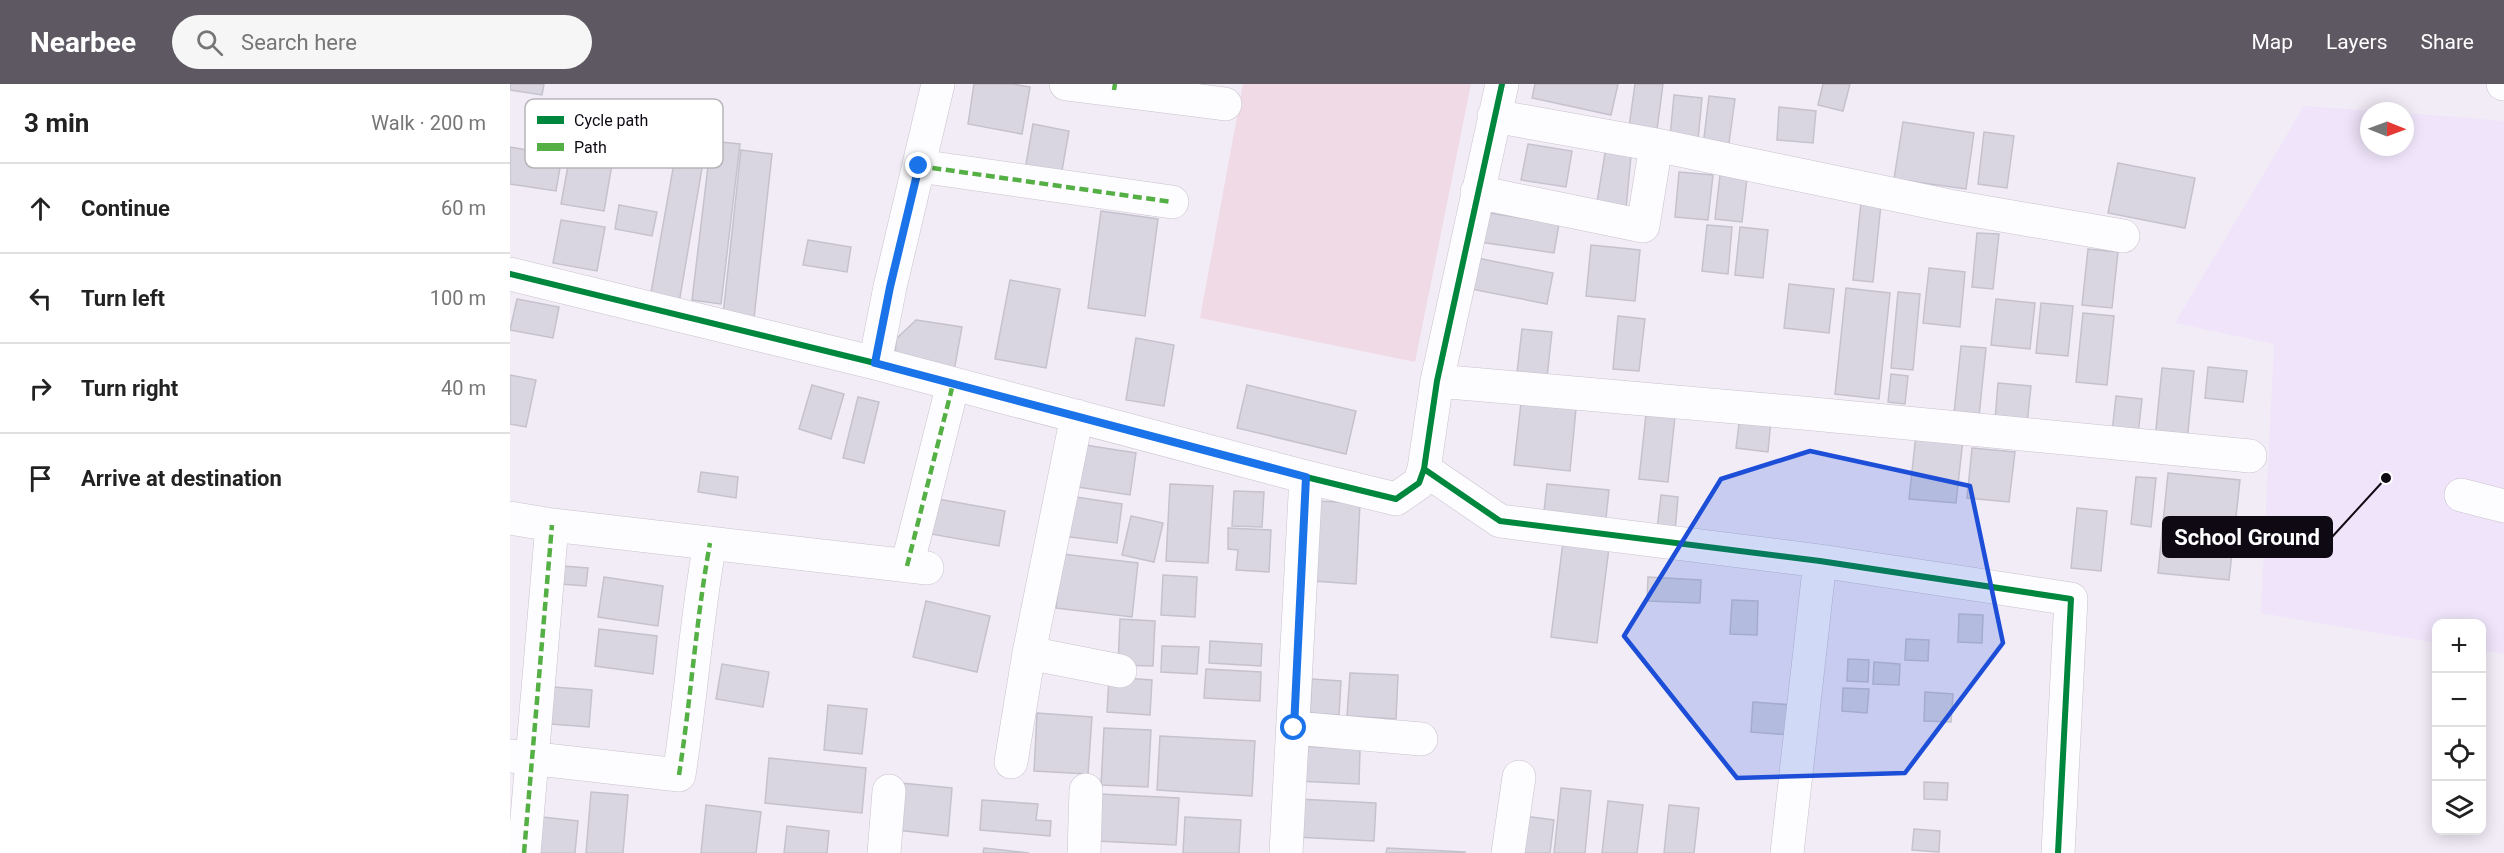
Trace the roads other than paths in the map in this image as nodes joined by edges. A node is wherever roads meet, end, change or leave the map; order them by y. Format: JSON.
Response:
{"nodes":[{"id":1,"x":938,"y":84,"type":"edge"},
{"id":2,"x":1066,"y":84,"type":"edge"},
{"id":3,"x":1502,"y":84,"type":"edge"},
{"id":4,"x":1115,"y":87,"type":"edge"},
{"id":5,"x":1225,"y":104,"type":"dead end"},
{"id":6,"x":1494,"y":116,"type":"junction"},
{"id":7,"x":1656,"y":145,"type":"junction"},
{"id":8,"x":919,"y":166,"type":"junction"},
{"id":9,"x":1478,"y":192,"type":"junction"},
{"id":10,"x":1172,"y":202,"type":"dead end"},
{"id":11,"x":2123,"y":236,"type":"dead end"},
{"id":12,"x":510,"y":274,"type":"edge"},
{"id":13,"x":875,"y":363,"type":"junction"},
{"id":14,"x":1437,"y":381,"type":"junction"},
{"id":15,"x":953,"y":384,"type":"junction"},
{"id":16,"x":1077,"y":416,"type":"junction"},
{"id":17,"x":2250,"y":456,"type":"dead end"},
{"id":18,"x":1424,"y":469,"type":"junction"},
{"id":19,"x":1306,"y":477,"type":"junction"},
{"id":20,"x":2461,"y":495,"type":"dead end"},
{"id":21,"x":2504,"y":506,"type":"edge"},
{"id":22,"x":510,"y":518,"type":"edge"},
{"id":23,"x":552,"y":525,"type":"junction"},
{"id":24,"x":710,"y":543,"type":"junction"},
{"id":25,"x":1820,"y":561,"type":"junction"},
{"id":26,"x":1029,"y":653,"type":"junction"},
{"id":27,"x":1120,"y":671,"type":"dead end"},
{"id":28,"x":1294,"y":728,"type":"junction"},
{"id":29,"x":1421,"y":739,"type":"dead end"},
{"id":30,"x":520,"y":756,"type":"edge"},
{"id":31,"x":1011,"y":762,"type":"dead end"},
{"id":32,"x":1519,"y":777,"type":"dead end"},
{"id":33,"x":1086,"y":790,"type":"dead end"},
{"id":34,"x":889,"y":791,"type":"dead end"},
{"id":35,"x":524,"y":853,"type":"edge"},
{"id":36,"x":884,"y":853,"type":"edge"},
{"id":37,"x":1084,"y":853,"type":"edge"},
{"id":38,"x":1286,"y":853,"type":"edge"},
{"id":39,"x":1508,"y":853,"type":"edge"},
{"id":40,"x":1787,"y":853,"type":"edge"},
{"id":41,"x":2058,"y":853,"type":"edge"}],
"edges":[{"from":1,"to":8,"type":"street"},
{"from":2,"to":4,"type":"street"},
{"from":3,"to":6,"type":"street"},
{"from":4,"to":5,"type":"street"},
{"from":6,"to":7,"type":"street"},
{"from":6,"to":9,"type":"street"},
{"from":7,"to":9,"type":"street"},
{"from":7,"to":11,"type":"street"},
{"from":8,"to":10,"type":"street"},
{"from":8,"to":13,"type":"street"},
{"from":9,"to":14,"type":"street"},
{"from":12,"to":13,"type":"street"},
{"from":13,"to":15,"type":"street"},
{"from":14,"to":17,"type":"street"},
{"from":14,"to":18,"type":"street"},
{"from":15,"to":16,"type":"street"},
{"from":15,"to":24,"type":"street"},
{"from":16,"to":19,"type":"street"},
{"from":16,"to":26,"type":"street"},
{"from":18,"to":19,"type":"street"},
{"from":18,"to":25,"type":"street"},
{"from":19,"to":28,"type":"street"},
{"from":20,"to":21,"type":"street"},
{"from":22,"to":23,"type":"street"},
{"from":23,"to":24,"type":"street"},
{"from":23,"to":30,"type":"street"},
{"from":24,"to":30,"type":"street"},
{"from":25,"to":40,"type":"street"},
{"from":25,"to":41,"type":"street"},
{"from":26,"to":27,"type":"street"},
{"from":26,"to":31,"type":"street"},
{"from":28,"to":29,"type":"street"},
{"from":28,"to":38,"type":"street"},
{"from":30,"to":35,"type":"street"},
{"from":32,"to":39,"type":"street"},
{"from":33,"to":37,"type":"street"},
{"from":34,"to":36,"type":"street"}]}
